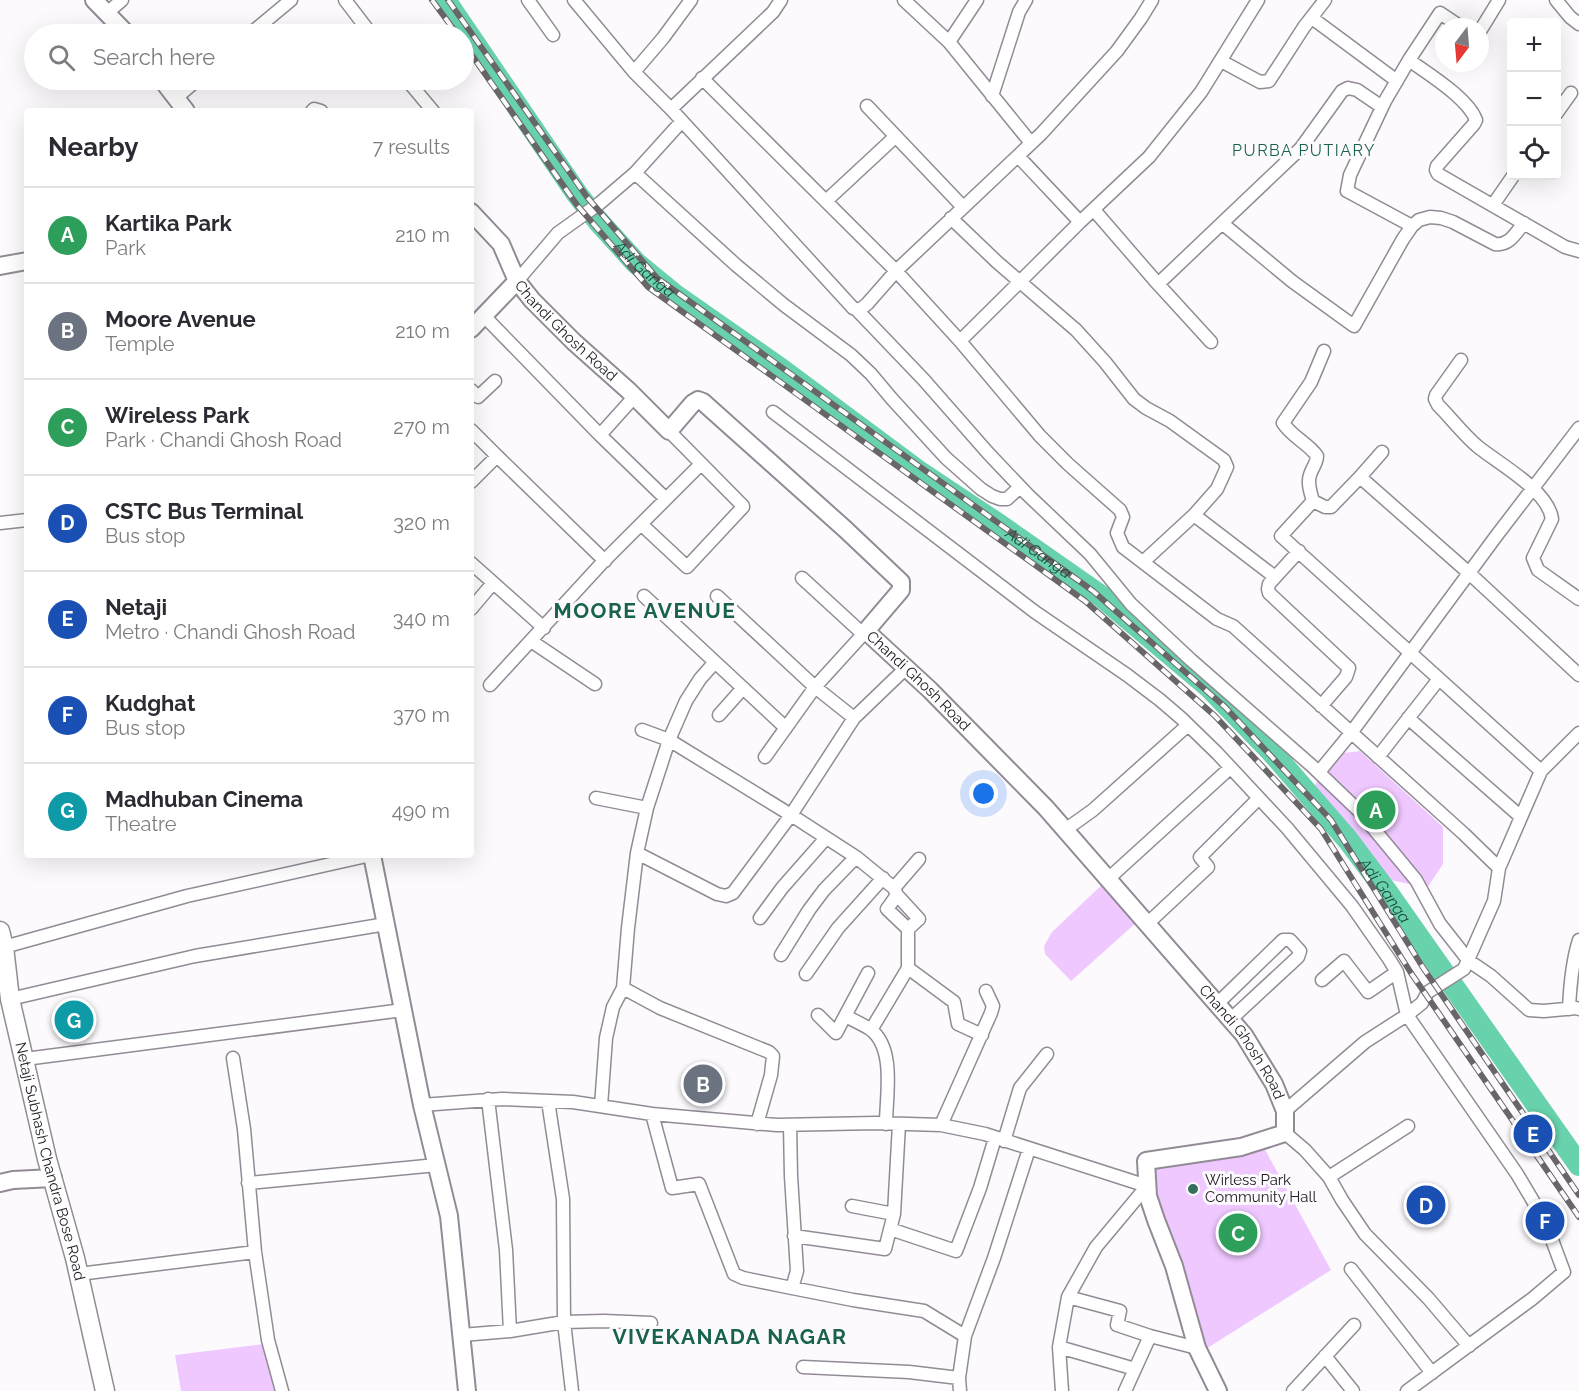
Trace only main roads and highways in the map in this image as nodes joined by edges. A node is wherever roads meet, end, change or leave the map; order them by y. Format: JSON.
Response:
{"nodes":[{"id":1,"x":2,"y":939,"type":"edge"},
{"id":2,"x":105,"y":1391,"type":"edge"}],
"edges":[{"from":1,"to":2,"type":"main road","name":"Netaji Subhash Chandra Bose Road"}]}
